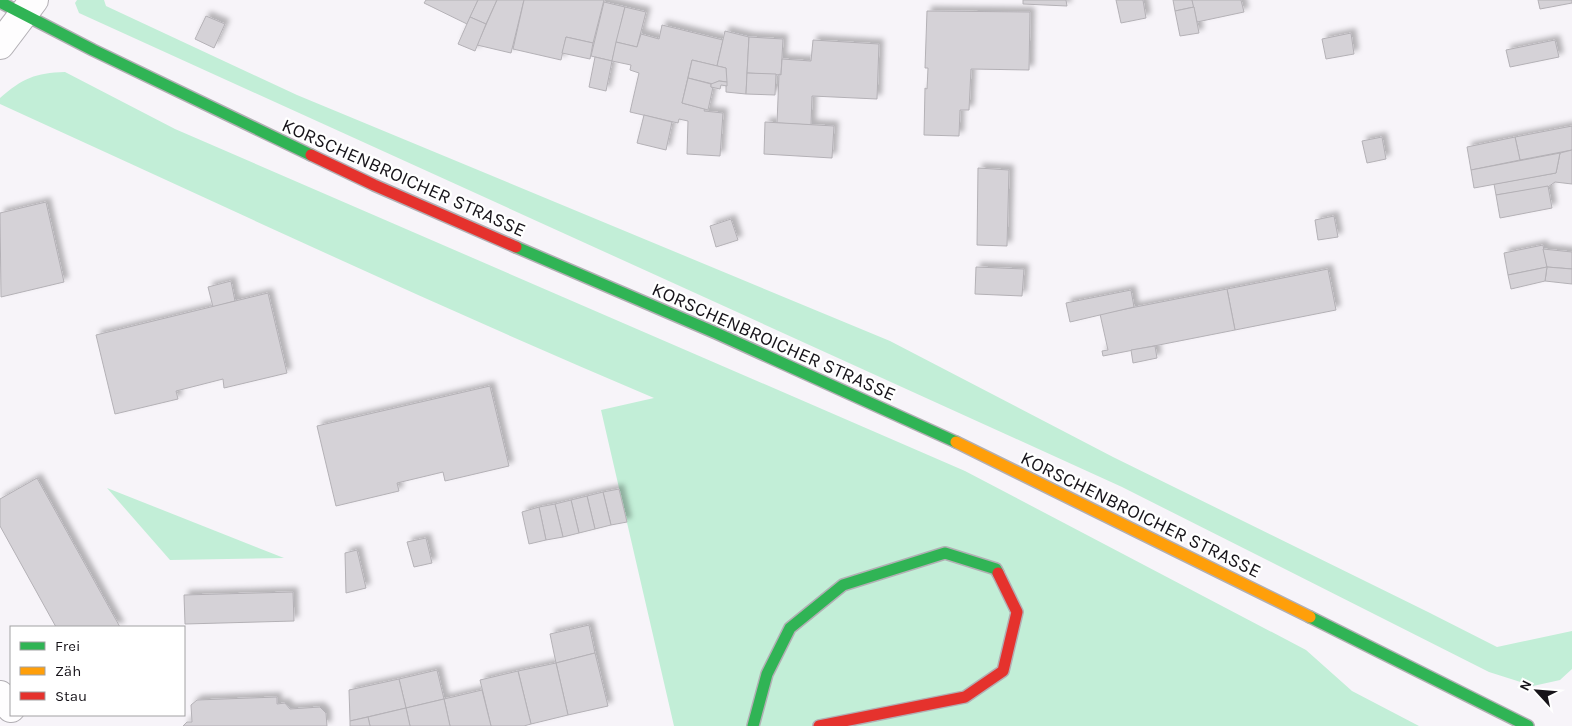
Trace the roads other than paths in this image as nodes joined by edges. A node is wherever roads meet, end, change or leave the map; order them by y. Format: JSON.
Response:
{"nodes":[{"id":1,"x":0,"y":2,"type":"edge"},
{"id":2,"x":29,"y":7,"type":"edge"},
{"id":3,"x":0,"y":45,"type":"edge"},
{"id":4,"x":0,"y":695,"type":"edge"},
{"id":5,"x":10,"y":707,"type":"edge"},
{"id":6,"x":18,"y":716,"type":"edge"},
{"id":7,"x":27,"y":726,"type":"edge"},
{"id":8,"x":753,"y":726,"type":"edge"},
{"id":9,"x":819,"y":726,"type":"edge"},
{"id":10,"x":1528,"y":726,"type":"edge"}],
"edges":[{"from":1,"to":2,"type":"main road","name":"KORSCHENBROICHER STRASSE"},
{"from":2,"to":3,"type":"street"},
{"from":2,"to":10,"type":"main road","name":"KORSCHENBROICHER STRASSE"},
{"from":4,"to":5,"type":"street"},
{"from":6,"to":7,"type":"street"},
{"from":8,"to":9,"type":"main road"}]}
